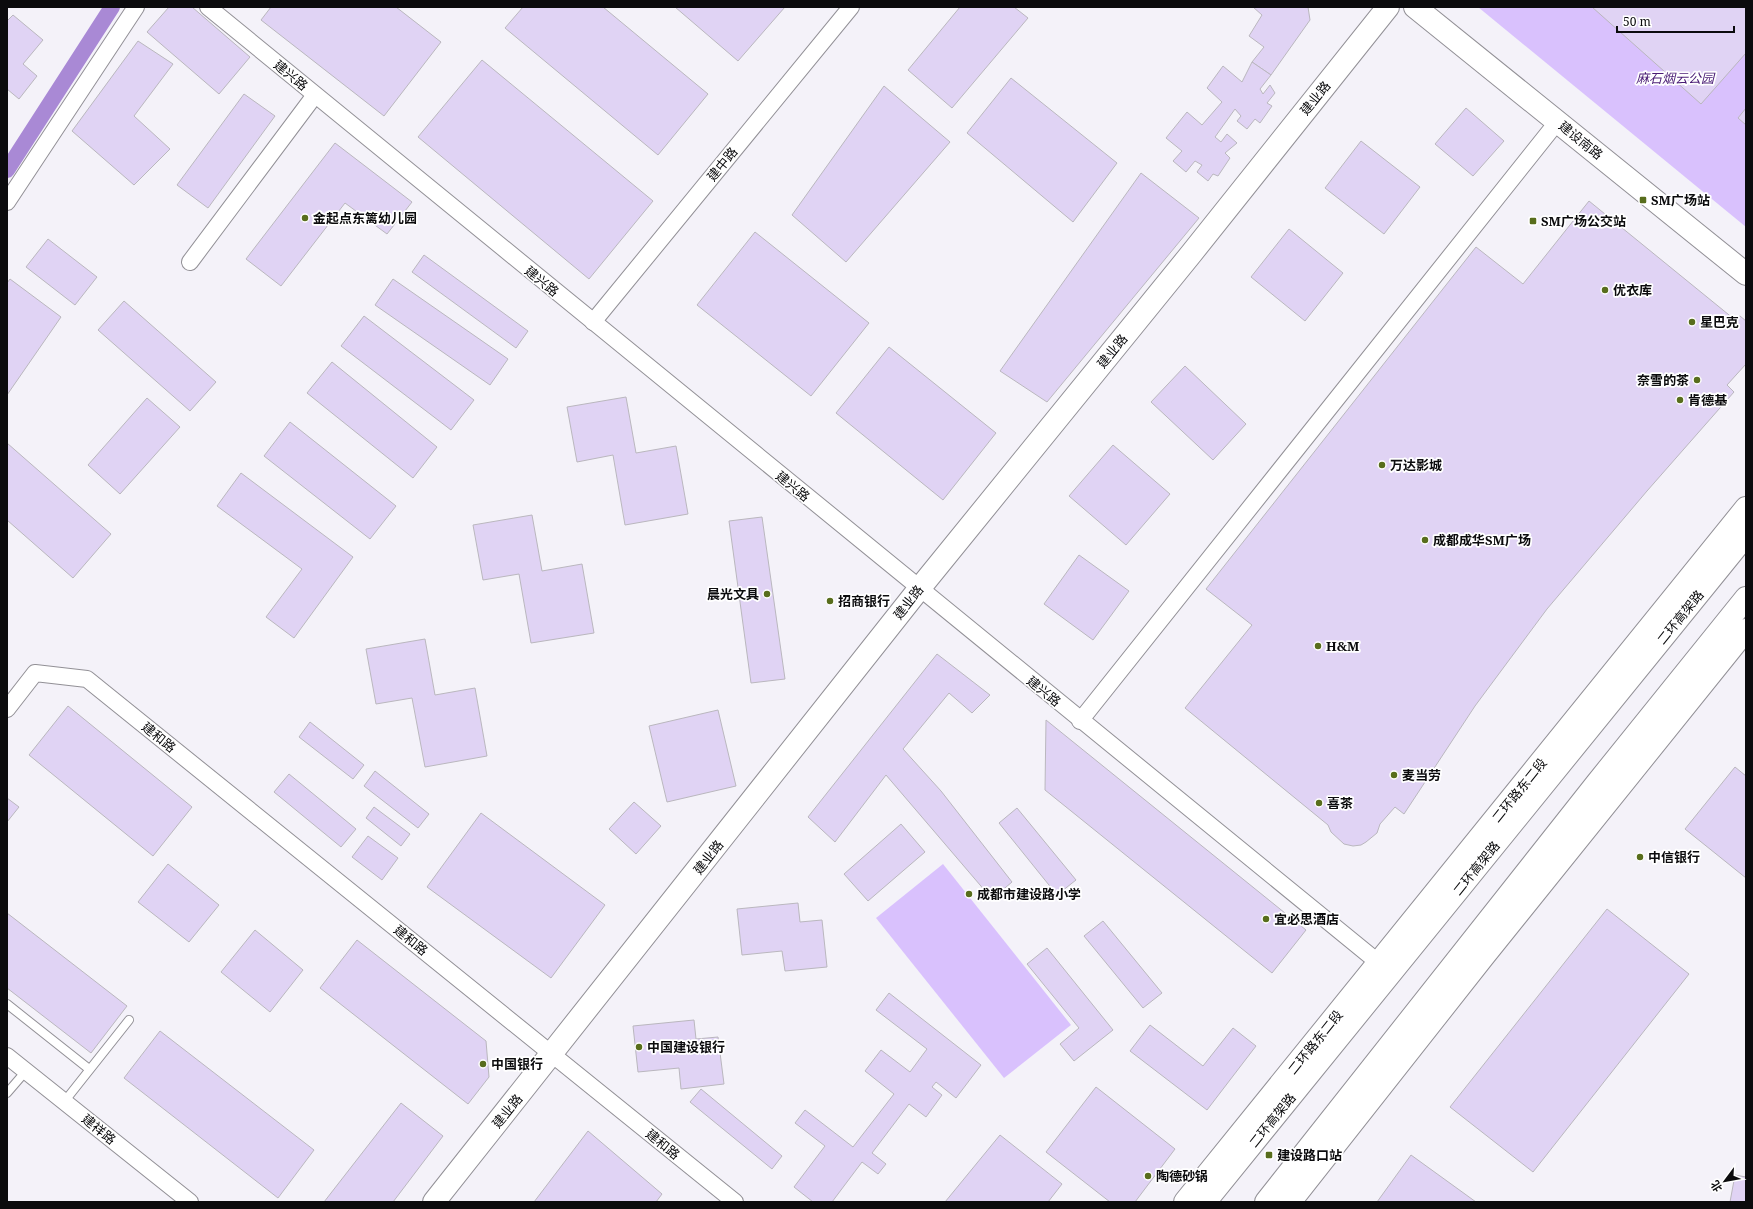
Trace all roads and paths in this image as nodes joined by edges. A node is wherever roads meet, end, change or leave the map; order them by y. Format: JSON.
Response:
{"nodes":[{"id":1,"x":136,"y":7,"type":"edge"},
{"id":2,"x":208,"y":7,"type":"edge"},
{"id":3,"x":851,"y":7,"type":"edge"},
{"id":4,"x":1388,"y":7,"type":"edge"},
{"id":5,"x":1415,"y":7,"type":"edge"},
{"id":6,"x":315,"y":95,"type":"junction"},
{"id":7,"x":1558,"y":121,"type":"junction"},
{"id":8,"x":7,"y":202,"type":"edge"},
{"id":9,"x":190,"y":262,"type":"dead end"},
{"id":10,"x":1746,"y":274,"type":"edge"},
{"id":11,"x":593,"y":322,"type":"junction"},
{"id":12,"x":1746,"y":508,"type":"edge"},
{"id":13,"x":1746,"y":535,"type":"edge"},
{"id":14,"x":919,"y":589,"type":"junction"},
{"id":15,"x":1746,"y":598,"type":"edge"},
{"id":16,"x":1746,"y":630,"type":"edge"},
{"id":17,"x":7,"y":709,"type":"edge"},
{"id":18,"x":1080,"y":721,"type":"junction"},
{"id":19,"x":1379,"y":963,"type":"junction"},
{"id":20,"x":7,"y":1004,"type":"edge"},
{"id":21,"x":129,"y":1020,"type":"dead end"},
{"id":22,"x":552,"y":1054,"type":"junction"},
{"id":23,"x":7,"y":1056,"type":"edge"},
{"id":24,"x":89,"y":1069,"type":"junction"},
{"id":25,"x":26,"y":1071,"type":"junction"},
{"id":26,"x":7,"y":1093,"type":"edge"},
{"id":27,"x":64,"y":1102,"type":"junction"},
{"id":28,"x":190,"y":1202,"type":"edge"},
{"id":29,"x":434,"y":1202,"type":"edge"},
{"id":30,"x":735,"y":1202,"type":"edge"},
{"id":31,"x":1185,"y":1202,"type":"edge"},
{"id":32,"x":1205,"y":1202,"type":"edge"},
{"id":33,"x":1266,"y":1202,"type":"edge"},
{"id":34,"x":1290,"y":1202,"type":"edge"}],
"edges":[{"from":1,"to":8,"type":"street"},
{"from":2,"to":6,"type":"street","name":"建兴路"},
{"from":3,"to":11,"type":"street","name":"建中路"},
{"from":4,"to":14,"type":"main road","name":"建业路"},
{"from":5,"to":7,"type":"main road","name":"建设南路"},
{"from":6,"to":9,"type":"street"},
{"from":6,"to":11,"type":"street","name":"建兴路"},
{"from":7,"to":10,"type":"main road","name":"建设南路"},
{"from":7,"to":18,"type":"street"},
{"from":11,"to":14,"type":"street","name":"建兴路"},
{"from":12,"to":19,"type":"main road","name":"二环路东二段"},
{"from":13,"to":32,"type":"main road","name":"二环高架路"},
{"from":14,"to":18,"type":"street","name":"建兴路"},
{"from":14,"to":22,"type":"main road","name":"建业路"},
{"from":15,"to":33,"type":"main road"},
{"from":16,"to":34,"type":"main road"},
{"from":17,"to":22,"type":"street","name":"建和路"},
{"from":18,"to":19,"type":"street","name":"建兴路"},
{"from":19,"to":31,"type":"main road","name":"二环路东二段"},
{"from":20,"to":24,"type":"lane"},
{"from":21,"to":24,"type":"lane"},
{"from":22,"to":29,"type":"main road","name":"建业路"},
{"from":22,"to":30,"type":"street","name":"建和路"},
{"from":23,"to":25,"type":"street","name":"建祥路"},
{"from":24,"to":27,"type":"lane"},
{"from":25,"to":26,"type":"lane"},
{"from":25,"to":27,"type":"street","name":"建祥路"},
{"from":27,"to":28,"type":"street","name":"建祥路"}]}
